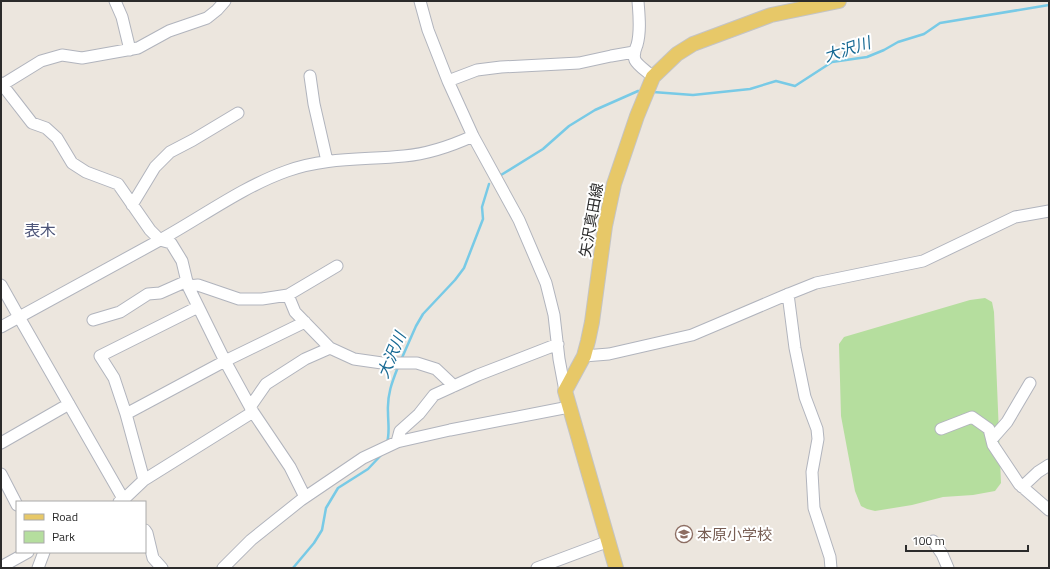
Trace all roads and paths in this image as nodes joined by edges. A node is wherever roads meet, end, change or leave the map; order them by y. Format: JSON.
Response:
{"nodes":[{"id":1,"x":114,"y":1,"type":"edge"},
{"id":2,"x":226,"y":1,"type":"edge"},
{"id":3,"x":420,"y":1,"type":"edge"},
{"id":4,"x":638,"y":1,"type":"edge"},
{"id":5,"x":839,"y":1,"type":"edge"},
{"id":6,"x":130,"y":50,"type":"junction"},
{"id":7,"x":634,"y":52,"type":"junction"},
{"id":8,"x":310,"y":76,"type":"dead end"},
{"id":9,"x":653,"y":77,"type":"junction"},
{"id":10,"x":448,"y":81,"type":"junction"},
{"id":11,"x":2,"y":84,"type":"edge"},
{"id":12,"x":238,"y":113,"type":"dead end"},
{"id":13,"x":473,"y":136,"type":"junction"},
{"id":14,"x":327,"y":161,"type":"junction"},
{"id":15,"x":132,"y":205,"type":"junction"},
{"id":16,"x":1049,"y":211,"type":"edge"},
{"id":17,"x":160,"y":240,"type":"junction"},
{"id":18,"x":337,"y":266,"type":"dead end"},
{"id":19,"x":188,"y":283,"type":"junction"},
{"id":20,"x":1,"y":285,"type":"edge"},
{"id":21,"x":788,"y":294,"type":"junction"},
{"id":22,"x":288,"y":295,"type":"junction"},
{"id":23,"x":198,"y":307,"type":"junction"},
{"id":24,"x":18,"y":318,"type":"junction"},
{"id":25,"x":93,"y":320,"type":"dead end"},
{"id":26,"x":305,"y":322,"type":"junction"},
{"id":27,"x":1,"y":327,"type":"edge"},
{"id":28,"x":558,"y":344,"type":"junction"},
{"id":29,"x":330,"y":348,"type":"junction"},
{"id":30,"x":584,"y":356,"type":"junction"},
{"id":31,"x":225,"y":361,"type":"junction"},
{"id":32,"x":1030,"y":383,"type":"dead end"},
{"id":33,"x":454,"y":386,"type":"junction"},
{"id":34,"x":565,"y":392,"type":"junction"},
{"id":35,"x":69,"y":404,"type":"junction"},
{"id":36,"x":569,"y":407,"type":"junction"},
{"id":37,"x":251,"y":409,"type":"junction"},
{"id":38,"x":126,"y":414,"type":"junction"},
{"id":39,"x":941,"y":429,"type":"dead end"},
{"id":40,"x":992,"y":439,"type":"junction"},
{"id":41,"x":1,"y":442,"type":"edge"},
{"id":42,"x":397,"y":442,"type":"junction"},
{"id":43,"x":1049,"y":466,"type":"edge"},
{"id":44,"x":1,"y":474,"type":"edge"},
{"id":45,"x":144,"y":480,"type":"junction"},
{"id":46,"x":1022,"y":487,"type":"junction"},
{"id":47,"x":305,"y":497,"type":"junction"},
{"id":48,"x":122,"y":501,"type":"edge"},
{"id":49,"x":16,"y":503,"type":"edge"},
{"id":50,"x":1049,"y":510,"type":"edge"},
{"id":51,"x":146,"y":531,"type":"edge"},
{"id":52,"x":609,"y":541,"type":"junction"},
{"id":53,"x":933,"y":541,"type":"dead end"},
{"id":54,"x":26,"y":553,"type":"edge"},
{"id":55,"x":44,"y":553,"type":"edge"},
{"id":56,"x":1,"y":566,"type":"edge"},
{"id":57,"x":38,"y":568,"type":"edge"},
{"id":58,"x":162,"y":568,"type":"edge"},
{"id":59,"x":223,"y":568,"type":"edge"},
{"id":60,"x":537,"y":568,"type":"edge"},
{"id":61,"x":616,"y":568,"type":"edge"},
{"id":62,"x":831,"y":568,"type":"edge"},
{"id":63,"x":948,"y":568,"type":"edge"}],
"edges":[{"from":1,"to":6,"type":"street"},
{"from":2,"to":6,"type":"street"},
{"from":3,"to":10,"type":"street"},
{"from":4,"to":7,"type":"street"},
{"from":5,"to":9,"type":"main road","name":"矢沢真田線"},
{"from":6,"to":11,"type":"street"},
{"from":7,"to":9,"type":"street"},
{"from":7,"to":10,"type":"street"},
{"from":8,"to":14,"type":"street"},
{"from":9,"to":30,"type":"main road","name":"矢沢真田線"},
{"from":10,"to":13,"type":"street"},
{"from":11,"to":15,"type":"street"},
{"from":12,"to":15,"type":"street"},
{"from":13,"to":14,"type":"street"},
{"from":13,"to":28,"type":"street"},
{"from":14,"to":17,"type":"street"},
{"from":15,"to":17,"type":"street"},
{"from":16,"to":21,"type":"street"},
{"from":17,"to":19,"type":"street"},
{"from":17,"to":24,"type":"street"},
{"from":18,"to":22,"type":"street"},
{"from":19,"to":22,"type":"street"},
{"from":19,"to":23,"type":"street"},
{"from":19,"to":25,"type":"street"},
{"from":20,"to":24,"type":"street"},
{"from":21,"to":30,"type":"street"},
{"from":21,"to":62,"type":"street"},
{"from":22,"to":26,"type":"street"},
{"from":23,"to":31,"type":"street"},
{"from":23,"to":38,"type":"street"},
{"from":24,"to":27,"type":"street"},
{"from":24,"to":35,"type":"street"},
{"from":26,"to":29,"type":"street"},
{"from":26,"to":31,"type":"street"},
{"from":28,"to":33,"type":"street"},
{"from":28,"to":34,"type":"street"},
{"from":29,"to":33,"type":"street"},
{"from":29,"to":37,"type":"street"},
{"from":30,"to":34,"type":"main road","name":"矢沢真田線"},
{"from":31,"to":37,"type":"street"},
{"from":31,"to":38,"type":"street"},
{"from":32,"to":40,"type":"street"},
{"from":33,"to":42,"type":"street"},
{"from":34,"to":36,"type":"main road"},
{"from":35,"to":41,"type":"street"},
{"from":35,"to":48,"type":"street"},
{"from":36,"to":42,"type":"street"},
{"from":36,"to":52,"type":"main road"},
{"from":37,"to":45,"type":"street"},
{"from":37,"to":47,"type":"street"},
{"from":38,"to":45,"type":"street"},
{"from":39,"to":40,"type":"street"},
{"from":40,"to":46,"type":"street"},
{"from":42,"to":47,"type":"street"},
{"from":43,"to":46,"type":"street"},
{"from":44,"to":49,"type":"street"},
{"from":45,"to":48,"type":"street"},
{"from":46,"to":50,"type":"street"},
{"from":47,"to":59,"type":"street"},
{"from":51,"to":58,"type":"street"},
{"from":52,"to":60,"type":"street"},
{"from":52,"to":61,"type":"main road"},
{"from":53,"to":63,"type":"street"},
{"from":54,"to":56,"type":"street"},
{"from":55,"to":57,"type":"street"}]}
